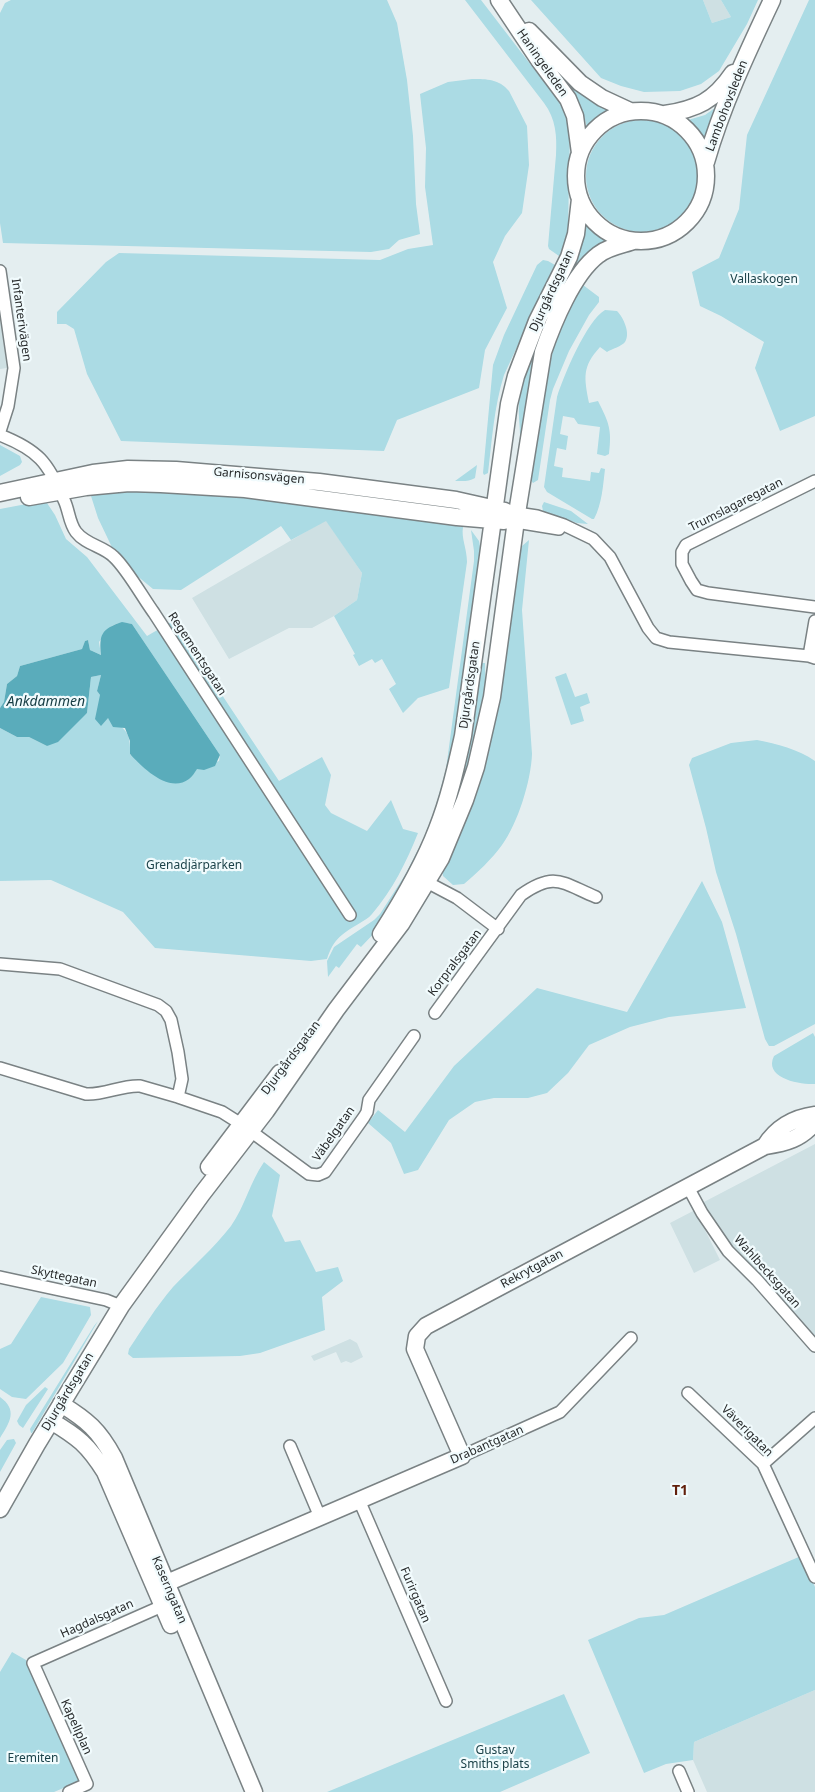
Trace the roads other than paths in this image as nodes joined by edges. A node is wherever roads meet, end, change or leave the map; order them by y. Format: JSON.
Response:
{"nodes":[{"id":1,"x":772,"y":0,"type":"edge"},
{"id":2,"x":501,"y":2,"type":"edge"},
{"id":3,"x":748,"y":50,"type":"junction"},
{"id":4,"x":630,"y":111,"type":"junction"},
{"id":5,"x":665,"y":114,"type":"junction"},
{"id":6,"x":580,"y":153,"type":"junction"},
{"id":7,"x":706,"y":162,"type":"junction"},
{"id":8,"x":580,"y":199,"type":"junction"},
{"id":9,"x":634,"y":241,"type":"junction"},
{"id":10,"x":0,"y":271,"type":"edge"},
{"id":11,"x":0,"y":433,"type":"edge"},
{"id":12,"x":500,"y":471,"type":"junction"},
{"id":13,"x":815,"y":481,"type":"edge"},
{"id":14,"x":57,"y":486,"type":"junction"},
{"id":15,"x":0,"y":493,"type":"edge"},
{"id":16,"x":456,"y":500,"type":"junction"},
{"id":17,"x":0,"y":501,"type":"edge"},
{"id":18,"x":494,"y":514,"type":"junction"},
{"id":19,"x":457,"y":518,"type":"junction"},
{"id":20,"x":516,"y":518,"type":"junction"},
{"id":21,"x":488,"y":556,"type":"junction"},
{"id":22,"x":815,"y":607,"type":"edge"},
{"id":23,"x":815,"y":621,"type":"edge"},
{"id":24,"x":812,"y":657,"type":"edge"},
{"id":25,"x":421,"y":879,"type":"junction"},
{"id":26,"x":596,"y":897,"type":"dead end"},
{"id":27,"x":350,"y":915,"type":"dead end"},
{"id":28,"x":498,"y":930,"type":"junction"},
{"id":29,"x":0,"y":964,"type":"edge"},
{"id":30,"x":435,"y":1013,"type":"dead end"},
{"id":31,"x":414,"y":1036,"type":"dead end"},
{"id":32,"x":0,"y":1068,"type":"edge"},
{"id":33,"x":178,"y":1097,"type":"junction"},
{"id":34,"x":815,"y":1115,"type":"edge"},
{"id":35,"x":815,"y":1122,"type":"edge"},
{"id":36,"x":246,"y":1127,"type":"junction"},
{"id":37,"x":765,"y":1146,"type":"junction"},
{"id":38,"x":688,"y":1187,"type":"junction"},
{"id":39,"x":0,"y":1277,"type":"edge"},
{"id":40,"x":121,"y":1306,"type":"junction"},
{"id":41,"x":631,"y":1338,"type":"dead end"},
{"id":42,"x":815,"y":1346,"type":"edge"},
{"id":43,"x":688,"y":1393,"type":"dead end"},
{"id":44,"x":61,"y":1404,"type":"junction"},
{"id":45,"x":815,"y":1418,"type":"edge"},
{"id":46,"x":51,"y":1421,"type":"junction"},
{"id":47,"x":290,"y":1446,"type":"dead end"},
{"id":48,"x":462,"y":1456,"type":"junction"},
{"id":49,"x":763,"y":1464,"type":"junction"},
{"id":50,"x":359,"y":1500,"type":"junction"},
{"id":51,"x":0,"y":1509,"type":"edge"},
{"id":52,"x":320,"y":1517,"type":"junction"},
{"id":53,"x":815,"y":1546,"type":"edge"},
{"id":54,"x":804,"y":1550,"type":"junction"},
{"id":55,"x":815,"y":1577,"type":"edge"},
{"id":56,"x":160,"y":1586,"type":"junction"},
{"id":57,"x":168,"y":1604,"type":"junction"},
{"id":58,"x":33,"y":1663,"type":"joint"},
{"id":59,"x":446,"y":1701,"type":"dead end"},
{"id":60,"x":679,"y":1771,"type":"dead end"},
{"id":61,"x":69,"y":1792,"type":"edge"},
{"id":62,"x":243,"y":1792,"type":"edge"},
{"id":63,"x":254,"y":1792,"type":"edge"},
{"id":64,"x":688,"y":1792,"type":"edge"}],
"edges":[{"from":1,"to":3,"type":"main road","name":"Lambohovsleden"},
{"from":2,"to":4,"type":"main road","name":"Haningeleden"},
{"from":2,"to":6,"type":"main road","name":"Haningeleden"},
{"from":3,"to":5,"type":"main road","name":"Lambohovsleden"},
{"from":3,"to":7,"type":"main road","name":"Lambohovsleden"},
{"from":4,"to":5,"type":"main road"},
{"from":4,"to":6,"type":"main road"},
{"from":5,"to":7,"type":"main road"},
{"from":6,"to":8,"type":"main road"},
{"from":7,"to":9,"type":"main road"},
{"from":8,"to":9,"type":"main road"},
{"from":8,"to":12,"type":"main road","name":"Djurgårdsgatan"},
{"from":9,"to":20,"type":"main road","name":"Djurgårdsgatan"},
{"from":10,"to":11,"type":"street","name":"Infanterivägen"},
{"from":11,"to":14,"type":"street","name":"Regementsgatan"},
{"from":12,"to":16,"type":"main road"},
{"from":12,"to":18,"type":"main road","name":"Djurgårdsgatan"},
{"from":13,"to":22,"type":"street","name":"Trumslagaregatan"},
{"from":14,"to":15,"type":"main road","name":"Garnisonsvägen"},
{"from":14,"to":16,"type":"main road","name":"Garnisonsvägen"},
{"from":14,"to":17,"type":"main road","name":"Garnisonsvägen"},
{"from":14,"to":19,"type":"main road","name":"Garnisonsvägen"},
{"from":14,"to":27,"type":"street","name":"Regementsgatan"},
{"from":16,"to":18,"type":"main road","name":"Garnisonsvägen"},
{"from":18,"to":19,"type":"main road","name":"Garnisonsvägen"},
{"from":18,"to":20,"type":"main road","name":"Garnisonsvägen"},
{"from":18,"to":21,"type":"main road","name":"Djurgårdsgatan"},
{"from":19,"to":21,"type":"main road"},
{"from":20,"to":24,"type":"street"},
{"from":20,"to":25,"type":"main road","name":"Djurgårdsgatan"},
{"from":21,"to":25,"type":"main road","name":"Djurgårdsgatan"},
{"from":23,"to":24,"type":"street"},
{"from":25,"to":28,"type":"street","name":"Korpralsgatan"},
{"from":25,"to":36,"type":"main road","name":"Djurgårdsgatan"},
{"from":26,"to":28,"type":"street","name":"Korpralsgatan"},
{"from":28,"to":30,"type":"street","name":"Korpralsgatan"},
{"from":29,"to":33,"type":"street"},
{"from":31,"to":36,"type":"street","name":"Väbelgatan"},
{"from":32,"to":33,"type":"street"},
{"from":33,"to":36,"type":"street"},
{"from":34,"to":37,"type":"main road","name":"Rekrytgatan"},
{"from":35,"to":37,"type":"main road","name":"Rekrytgatan"},
{"from":36,"to":40,"type":"main road","name":"Djurgårdsgatan"},
{"from":37,"to":38,"type":"main road","name":"Rekrytgatan"},
{"from":38,"to":42,"type":"street","name":"Wahlbecksgatan"},
{"from":38,"to":48,"type":"main road","name":"Rekrytgatan"},
{"from":39,"to":40,"type":"street","name":"Skyttegatan"},
{"from":40,"to":44,"type":"main road","name":"Djurgårdsgatan"},
{"from":41,"to":48,"type":"street","name":"Drabantgatan"},
{"from":43,"to":49,"type":"street","name":"Väverigatan"},
{"from":44,"to":46,"type":"main road","name":"Djurgårdsgatan"},
{"from":44,"to":56,"type":"main road","name":"Kaserngatan"},
{"from":45,"to":49,"type":"street"},
{"from":46,"to":51,"type":"main road","name":"Djurgårdsgatan"},
{"from":46,"to":56,"type":"main road","name":"Kaserngatan"},
{"from":47,"to":52,"type":"street"},
{"from":48,"to":50,"type":"main road","name":"Drabantgatan"},
{"from":49,"to":54,"type":"street","name":"Väverigatan"},
{"from":50,"to":52,"type":"main road","name":"Drabantgatan"},
{"from":50,"to":59,"type":"street","name":"Furirgatan"},
{"from":52,"to":56,"type":"main road","name":"Drabantgatan"},
{"from":53,"to":54,"type":"street"},
{"from":54,"to":55,"type":"street","name":"Väverigatan"},
{"from":56,"to":57,"type":"main road","name":"Kaserngatan"},
{"from":57,"to":58,"type":"street","name":"Hagdalsgatan"},
{"from":57,"to":62,"type":"main road","name":"Kaserngatan"},
{"from":57,"to":63,"type":"main road","name":"Kaserngatan"},
{"from":58,"to":61,"type":"street","name":"Kapellplan"},
{"from":60,"to":64,"type":"street"}]}
